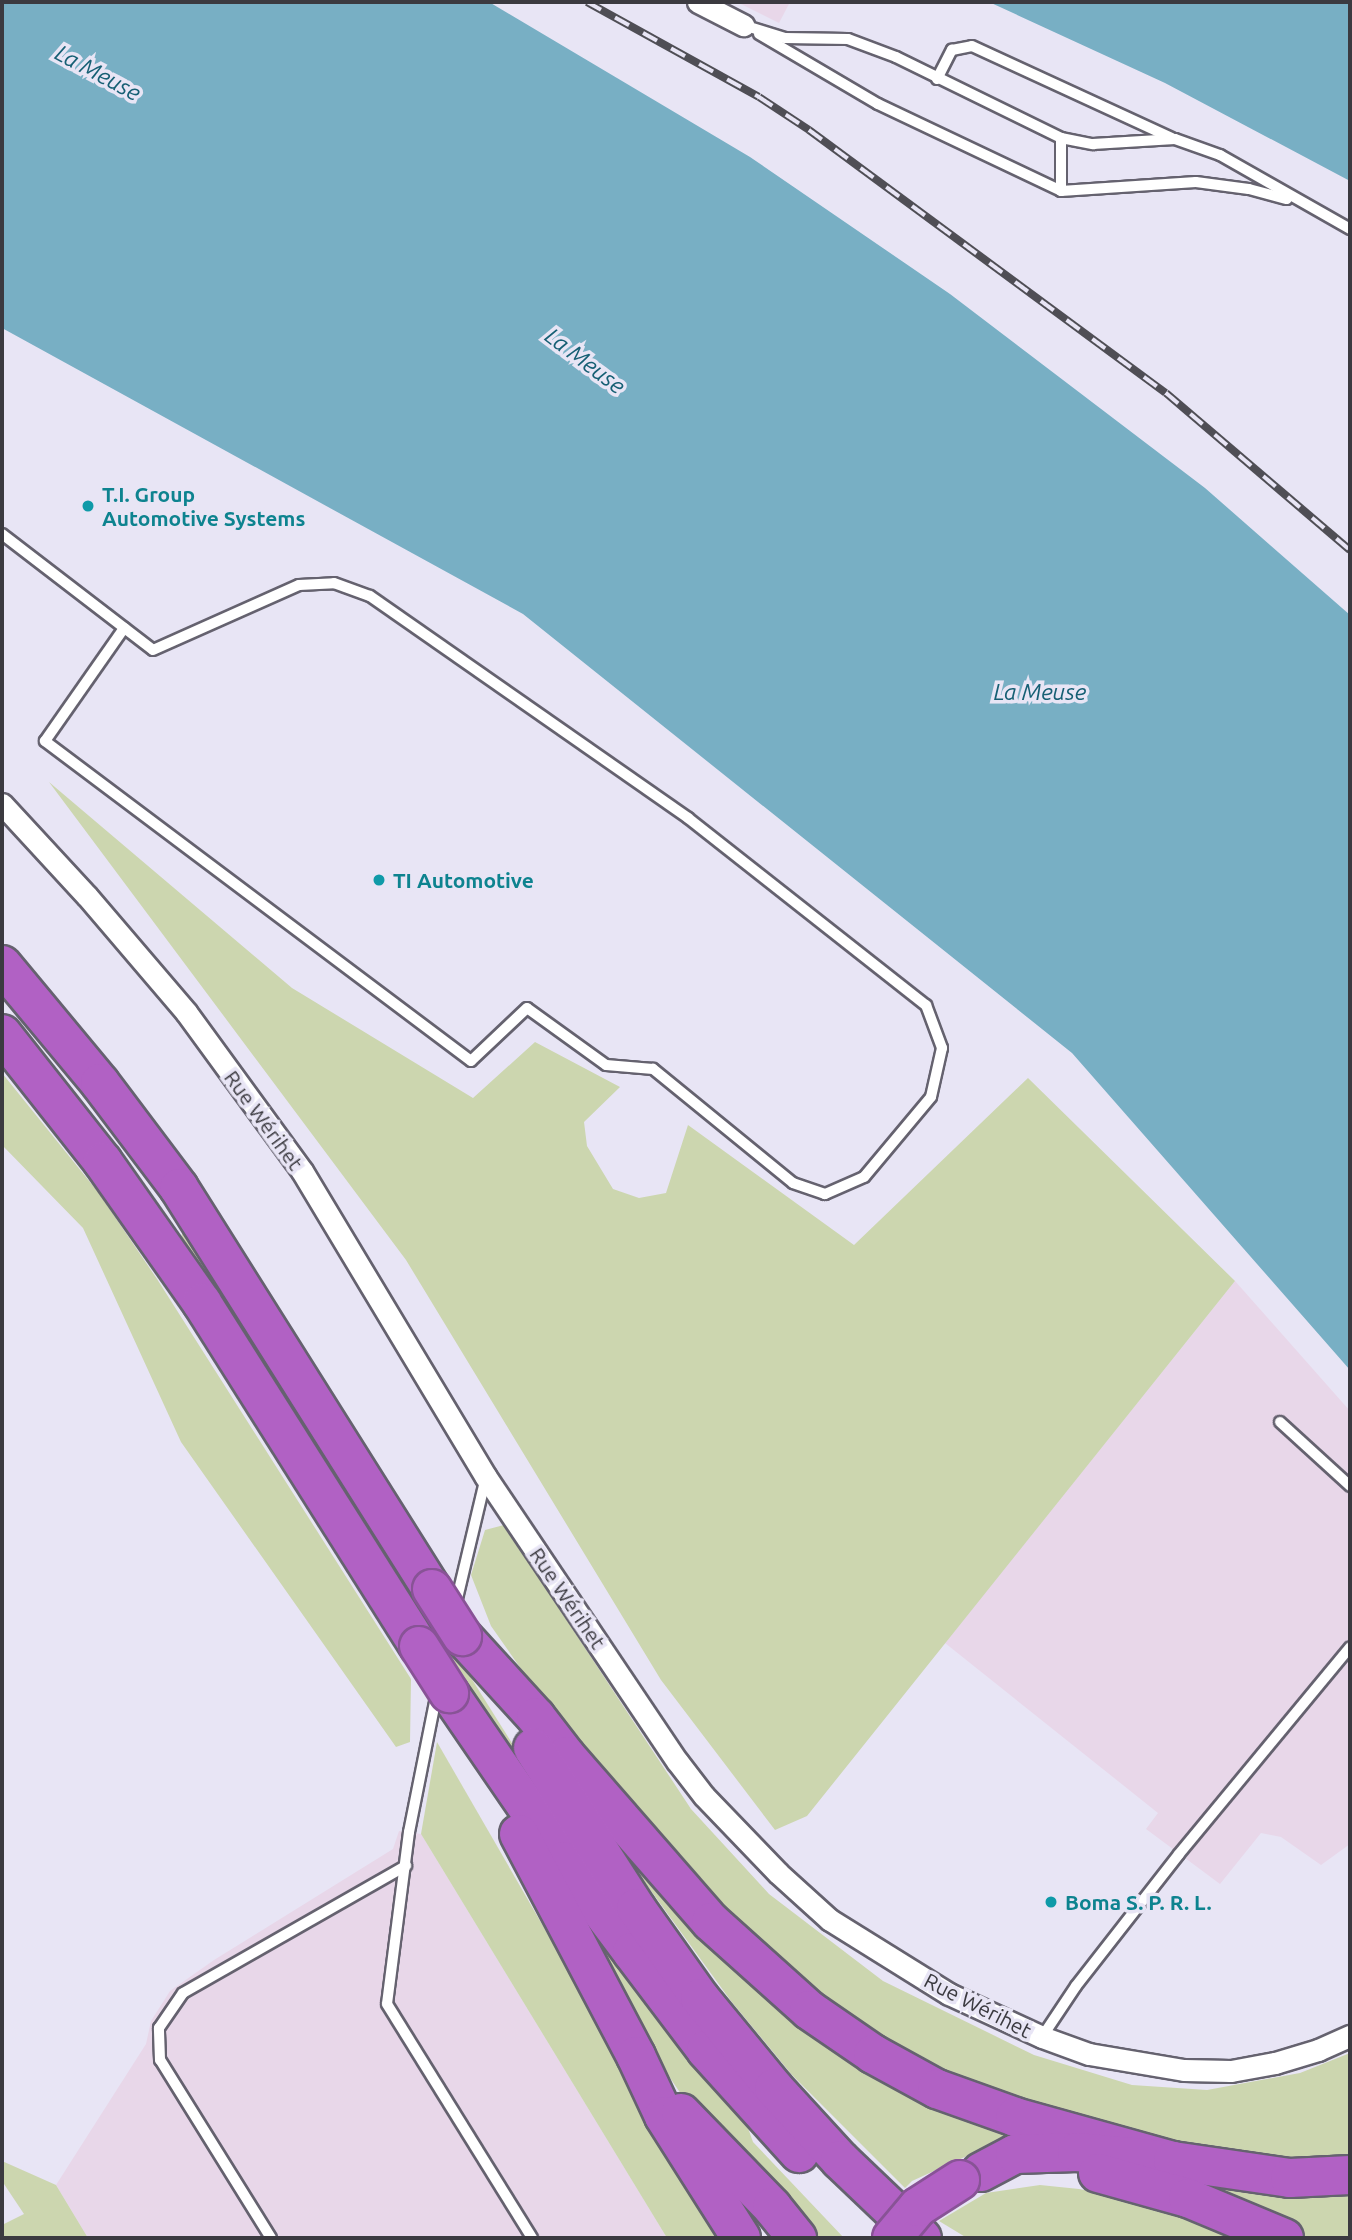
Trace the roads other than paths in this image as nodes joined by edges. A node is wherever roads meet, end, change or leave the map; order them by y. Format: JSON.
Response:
{"nodes":[{"id":1,"x":698,"y":2,"type":"edge"},
{"id":2,"x":743,"y":25,"type":"junction"},
{"id":3,"x":937,"y":79,"type":"junction"},
{"id":4,"x":1061,"y":138,"type":"junction"},
{"id":5,"x":1175,"y":139,"type":"junction"},
{"id":6,"x":1061,"y":191,"type":"junction"},
{"id":7,"x":1303,"y":204,"type":"junction"},
{"id":8,"x":1350,"y":229,"type":"edge"},
{"id":9,"x":2,"y":534,"type":"edge"},
{"id":10,"x":124,"y":628,"type":"junction"},
{"id":11,"x":2,"y":804,"type":"edge"},
{"id":12,"x":2,"y":965,"type":"edge"},
{"id":13,"x":2,"y":1034,"type":"edge"},
{"id":14,"x":1280,"y":1422,"type":"dead end"},
{"id":15,"x":486,"y":1477,"type":"junction"},
{"id":16,"x":1350,"y":1486,"type":"edge"},
{"id":17,"x":1350,"y":1647,"type":"edge"},
{"id":18,"x":445,"y":1663,"type":"junction"},
{"id":19,"x":406,"y":1866,"type":"junction"},
{"id":20,"x":1350,"y":2036,"type":"edge"},
{"id":21,"x":1042,"y":2037,"type":"junction"},
{"id":22,"x":636,"y":2056,"type":"junction"},
{"id":23,"x":840,"y":2160,"type":"junction"},
{"id":24,"x":1173,"y":2161,"type":"junction"},
{"id":25,"x":1350,"y":2175,"type":"edge"},
{"id":26,"x":971,"y":2176,"type":"junction"},
{"id":27,"x":271,"y":2238,"type":"edge"},
{"id":28,"x":532,"y":2238,"type":"edge"},
{"id":29,"x":741,"y":2238,"type":"edge"},
{"id":30,"x":797,"y":2238,"type":"edge"},
{"id":31,"x":886,"y":2238,"type":"edge"},
{"id":32,"x":892,"y":2238,"type":"edge"},
{"id":33,"x":922,"y":2238,"type":"edge"},
{"id":34,"x":951,"y":2238,"type":"edge"},
{"id":35,"x":1284,"y":2238,"type":"edge"}],
"edges":[{"from":1,"to":2,"type":"street"},
{"from":2,"to":3,"type":"lane"},
{"from":2,"to":6,"type":"lane"},
{"from":3,"to":4,"type":"lane"},
{"from":3,"to":5,"type":"lane"},
{"from":4,"to":5,"type":"lane"},
{"from":4,"to":6,"type":"lane"},
{"from":5,"to":7,"type":"lane"},
{"from":6,"to":7,"type":"lane"},
{"from":7,"to":8,"type":"lane"},
{"from":9,"to":10,"type":"lane"},
{"from":10,"to":10,"type":"lane"},
{"from":11,"to":15,"type":"street","name":"Rue Wérihet"},
{"from":12,"to":18,"type":"highway","bridge":true},
{"from":13,"to":18,"type":"highway"},
{"from":14,"to":16,"type":"lane"},
{"from":15,"to":18,"type":"lane"},
{"from":15,"to":21,"type":"street","name":"Rue Wérihet"},
{"from":17,"to":21,"type":"lane"},
{"from":18,"to":19,"type":"lane"},
{"from":18,"to":22,"type":"highway"},
{"from":18,"to":23,"type":"highway"},
{"from":18,"to":24,"type":"highway"},
{"from":18,"to":31,"type":"highway"},
{"from":19,"to":27,"type":"lane"},
{"from":19,"to":28,"type":"lane"},
{"from":20,"to":21,"type":"street","name":"Rue Wérihet"},
{"from":22,"to":29,"type":"highway"},
{"from":22,"to":30,"type":"highway"},
{"from":23,"to":33,"type":"highway"},
{"from":23,"to":34,"type":"highway"},
{"from":24,"to":25,"type":"highway"},
{"from":24,"to":26,"type":"highway"},
{"from":26,"to":32,"type":"highway","bridge":true},
{"from":26,"to":35,"type":"highway"}]}
